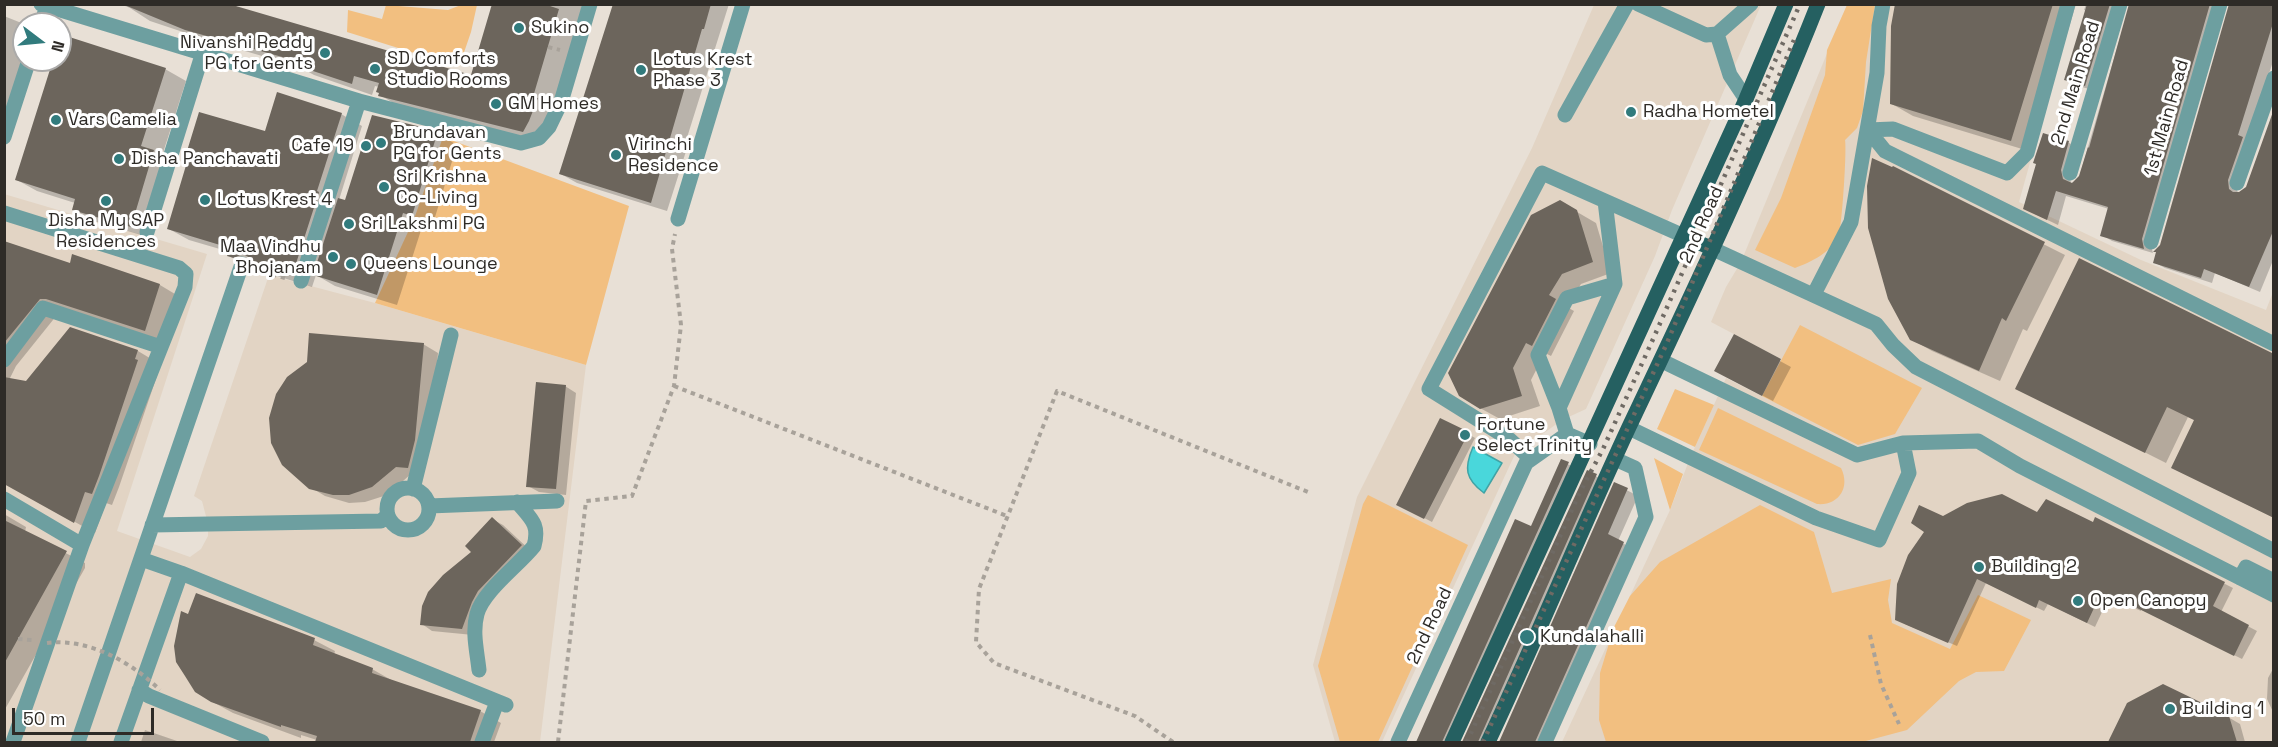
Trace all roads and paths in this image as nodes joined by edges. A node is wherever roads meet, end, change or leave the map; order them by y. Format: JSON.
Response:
{"nodes":[{"id":1,"x":590,"y":4,"type":"edge"},
{"id":2,"x":742,"y":4,"type":"edge"},
{"id":3,"x":1627,"y":4,"type":"edge"},
{"id":4,"x":1638,"y":4,"type":"edge"},
{"id":5,"x":1751,"y":4,"type":"edge"},
{"id":6,"x":1786,"y":4,"type":"edge"},
{"id":7,"x":1818,"y":4,"type":"edge"},
{"id":8,"x":1883,"y":4,"type":"edge"},
{"id":9,"x":2068,"y":4,"type":"edge"},
{"id":10,"x":2120,"y":4,"type":"edge"},
{"id":11,"x":2220,"y":4,"type":"edge"},
{"id":12,"x":44,"y":5,"type":"edge"},
{"id":13,"x":1717,"y":34,"type":"junction"},
{"id":14,"x":203,"y":52,"type":"junction"},
{"id":15,"x":25,"y":72,"type":"edge"},
{"id":16,"x":2274,"y":78,"type":"edge"},
{"id":17,"x":1746,"y":99,"type":"junction"},
{"id":18,"x":359,"y":100,"type":"junction"},
{"id":19,"x":1565,"y":115,"type":"dead end"},
{"id":20,"x":1868,"y":130,"type":"junction"},
{"id":21,"x":4,"y":137,"type":"edge"},
{"id":22,"x":2070,"y":173,"type":"dead end"},
{"id":23,"x":2237,"y":183,"type":"dead end"},
{"id":24,"x":1605,"y":201,"type":"junction"},
{"id":25,"x":4,"y":213,"type":"edge"},
{"id":26,"x":678,"y":219,"type":"joint"},
{"id":27,"x":147,"y":232,"type":"dead end"},
{"id":28,"x":1684,"y":236,"type":"junction"},
{"id":29,"x":2151,"y":242,"type":"dead end"},
{"id":30,"x":1713,"y":249,"type":"junction"},
{"id":31,"x":242,"y":264,"type":"joint"},
{"id":32,"x":300,"y":281,"type":"joint"},
{"id":33,"x":1615,"y":284,"type":"junction"},
{"id":34,"x":1814,"y":294,"type":"junction"},
{"id":35,"x":451,"y":335,"type":"dead end"},
{"id":36,"x":2274,"y":344,"type":"edge"},
{"id":37,"x":161,"y":347,"type":"junction"},
{"id":38,"x":4,"y":360,"type":"edge"},
{"id":39,"x":1662,"y":361,"type":"junction"},
{"id":40,"x":674,"y":386,"type":"junction"},
{"id":41,"x":1559,"y":408,"type":"junction"},
{"id":42,"x":1629,"y":428,"type":"junction"},
{"id":43,"x":1567,"y":434,"type":"junction"},
{"id":44,"x":1903,"y":443,"type":"junction"},
{"id":45,"x":1590,"y":444,"type":"junction"},
{"id":46,"x":1531,"y":459,"type":"junction"},
{"id":47,"x":1615,"y":459,"type":"junction"},
{"id":48,"x":413,"y":489,"type":"junction"},
{"id":49,"x":1308,"y":492,"type":"dead end"},
{"id":50,"x":4,"y":499,"type":"edge"},
{"id":51,"x":557,"y":501,"type":"dead end"},
{"id":52,"x":517,"y":502,"type":"junction"},
{"id":53,"x":429,"y":506,"type":"junction"},
{"id":54,"x":388,"y":515,"type":"junction"},
{"id":55,"x":1008,"y":516,"type":"junction"},
{"id":56,"x":152,"y":525,"type":"junction"},
{"id":57,"x":81,"y":545,"type":"junction"},
{"id":58,"x":2274,"y":551,"type":"edge"},
{"id":59,"x":141,"y":559,"type":"junction"},
{"id":60,"x":182,"y":573,"type":"junction"},
{"id":61,"x":2240,"y":578,"type":"junction"},
{"id":62,"x":2274,"y":581,"type":"edge"},
{"id":63,"x":2274,"y":595,"type":"edge"},
{"id":64,"x":1870,"y":635,"type":"dead end"},
{"id":65,"x":47,"y":643,"type":"junction"},
{"id":66,"x":479,"y":670,"type":"dead end"},
{"id":67,"x":138,"y":690,"type":"junction"},
{"id":68,"x":160,"y":690,"type":"dead end"},
{"id":69,"x":1899,"y":724,"type":"dead end"},
{"id":70,"x":13,"y":742,"type":"edge"},
{"id":71,"x":78,"y":742,"type":"edge"},
{"id":72,"x":121,"y":742,"type":"edge"},
{"id":73,"x":262,"y":742,"type":"edge"},
{"id":74,"x":482,"y":742,"type":"edge"},
{"id":75,"x":558,"y":742,"type":"edge"},
{"id":76,"x":1173,"y":742,"type":"edge"},
{"id":77,"x":1398,"y":742,"type":"edge"},
{"id":78,"x":1452,"y":742,"type":"edge"},
{"id":79,"x":1488,"y":742,"type":"edge"},
{"id":80,"x":1545,"y":742,"type":"edge"}],
"edges":[{"from":1,"to":18,"type":"street"},
{"from":2,"to":26,"type":"street"},
{"from":3,"to":19,"type":"street"},
{"from":4,"to":13,"type":"street"},
{"from":5,"to":13,"type":"street"},
{"from":6,"to":17,"type":"main road","name":"2nd Road"},
{"from":7,"to":30,"type":"main road","name":"2nd Road"},
{"from":8,"to":20,"type":"street"},
{"from":9,"to":20,"type":"street"},
{"from":10,"to":22,"type":"street","name":"2nd Main Road"},
{"from":11,"to":29,"type":"street","name":"1st Main Road"},
{"from":12,"to":14,"type":"street"},
{"from":13,"to":17,"type":"street"},
{"from":14,"to":18,"type":"street"},
{"from":14,"to":27,"type":"street"},
{"from":15,"to":21,"type":"street"},
{"from":16,"to":23,"type":"street"},
{"from":17,"to":28,"type":"main road","name":"2nd Road"},
{"from":18,"to":32,"type":"street"},
{"from":20,"to":34,"type":"street"},
{"from":20,"to":36,"type":"street"},
{"from":24,"to":28,"type":"street"},
{"from":24,"to":33,"type":"street"},
{"from":24,"to":46,"type":"street"},
{"from":25,"to":37,"type":"street"},
{"from":26,"to":40,"type":"path"},
{"from":28,"to":30,"type":"main road"},
{"from":28,"to":45,"type":"main road","name":"2nd Road"},
{"from":30,"to":34,"type":"street"},
{"from":30,"to":39,"type":"main road","name":"2nd Road"},
{"from":31,"to":32,"type":"path"},
{"from":31,"to":56,"type":"street"},
{"from":33,"to":41,"type":"street"},
{"from":33,"to":41,"type":"street"},
{"from":34,"to":58,"type":"street"},
{"from":35,"to":48,"type":"street"},
{"from":37,"to":38,"type":"street"},
{"from":37,"to":57,"type":"street"},
{"from":39,"to":42,"type":"main road","name":"2nd Road"},
{"from":39,"to":44,"type":"street"},
{"from":40,"to":55,"type":"path"},
{"from":40,"to":75,"type":"path"},
{"from":41,"to":43,"type":"street"},
{"from":42,"to":44,"type":"street"},
{"from":42,"to":47,"type":"main road","name":"2nd Road"},
{"from":43,"to":45,"type":"street"},
{"from":43,"to":46,"type":"street","name":"2nd Road"},
{"from":44,"to":61,"type":"street"},
{"from":45,"to":78,"type":"main road","name":"2nd Road"},
{"from":46,"to":77,"type":"street","name":"2nd Road"},
{"from":47,"to":79,"type":"main road","name":"2nd Road"},
{"from":47,"to":80,"type":"street"},
{"from":48,"to":53,"type":"street"},
{"from":48,"to":54,"type":"street"},
{"from":49,"to":55,"type":"path"},
{"from":50,"to":57,"type":"street"},
{"from":51,"to":52,"type":"street"},
{"from":52,"to":53,"type":"street"},
{"from":52,"to":66,"type":"street"},
{"from":53,"to":54,"type":"street"},
{"from":54,"to":56,"type":"street"},
{"from":55,"to":76,"type":"path"},
{"from":56,"to":59,"type":"street"},
{"from":57,"to":65,"type":"street"},
{"from":59,"to":60,"type":"street"},
{"from":59,"to":71,"type":"street"},
{"from":60,"to":67,"type":"street"},
{"from":60,"to":74,"type":"street"},
{"from":61,"to":62,"type":"street"},
{"from":61,"to":63,"type":"street"},
{"from":64,"to":69,"type":"path"},
{"from":65,"to":68,"type":"path","bridge":true},
{"from":65,"to":70,"type":"street"},
{"from":67,"to":72,"type":"street"},
{"from":67,"to":73,"type":"street"}]}
